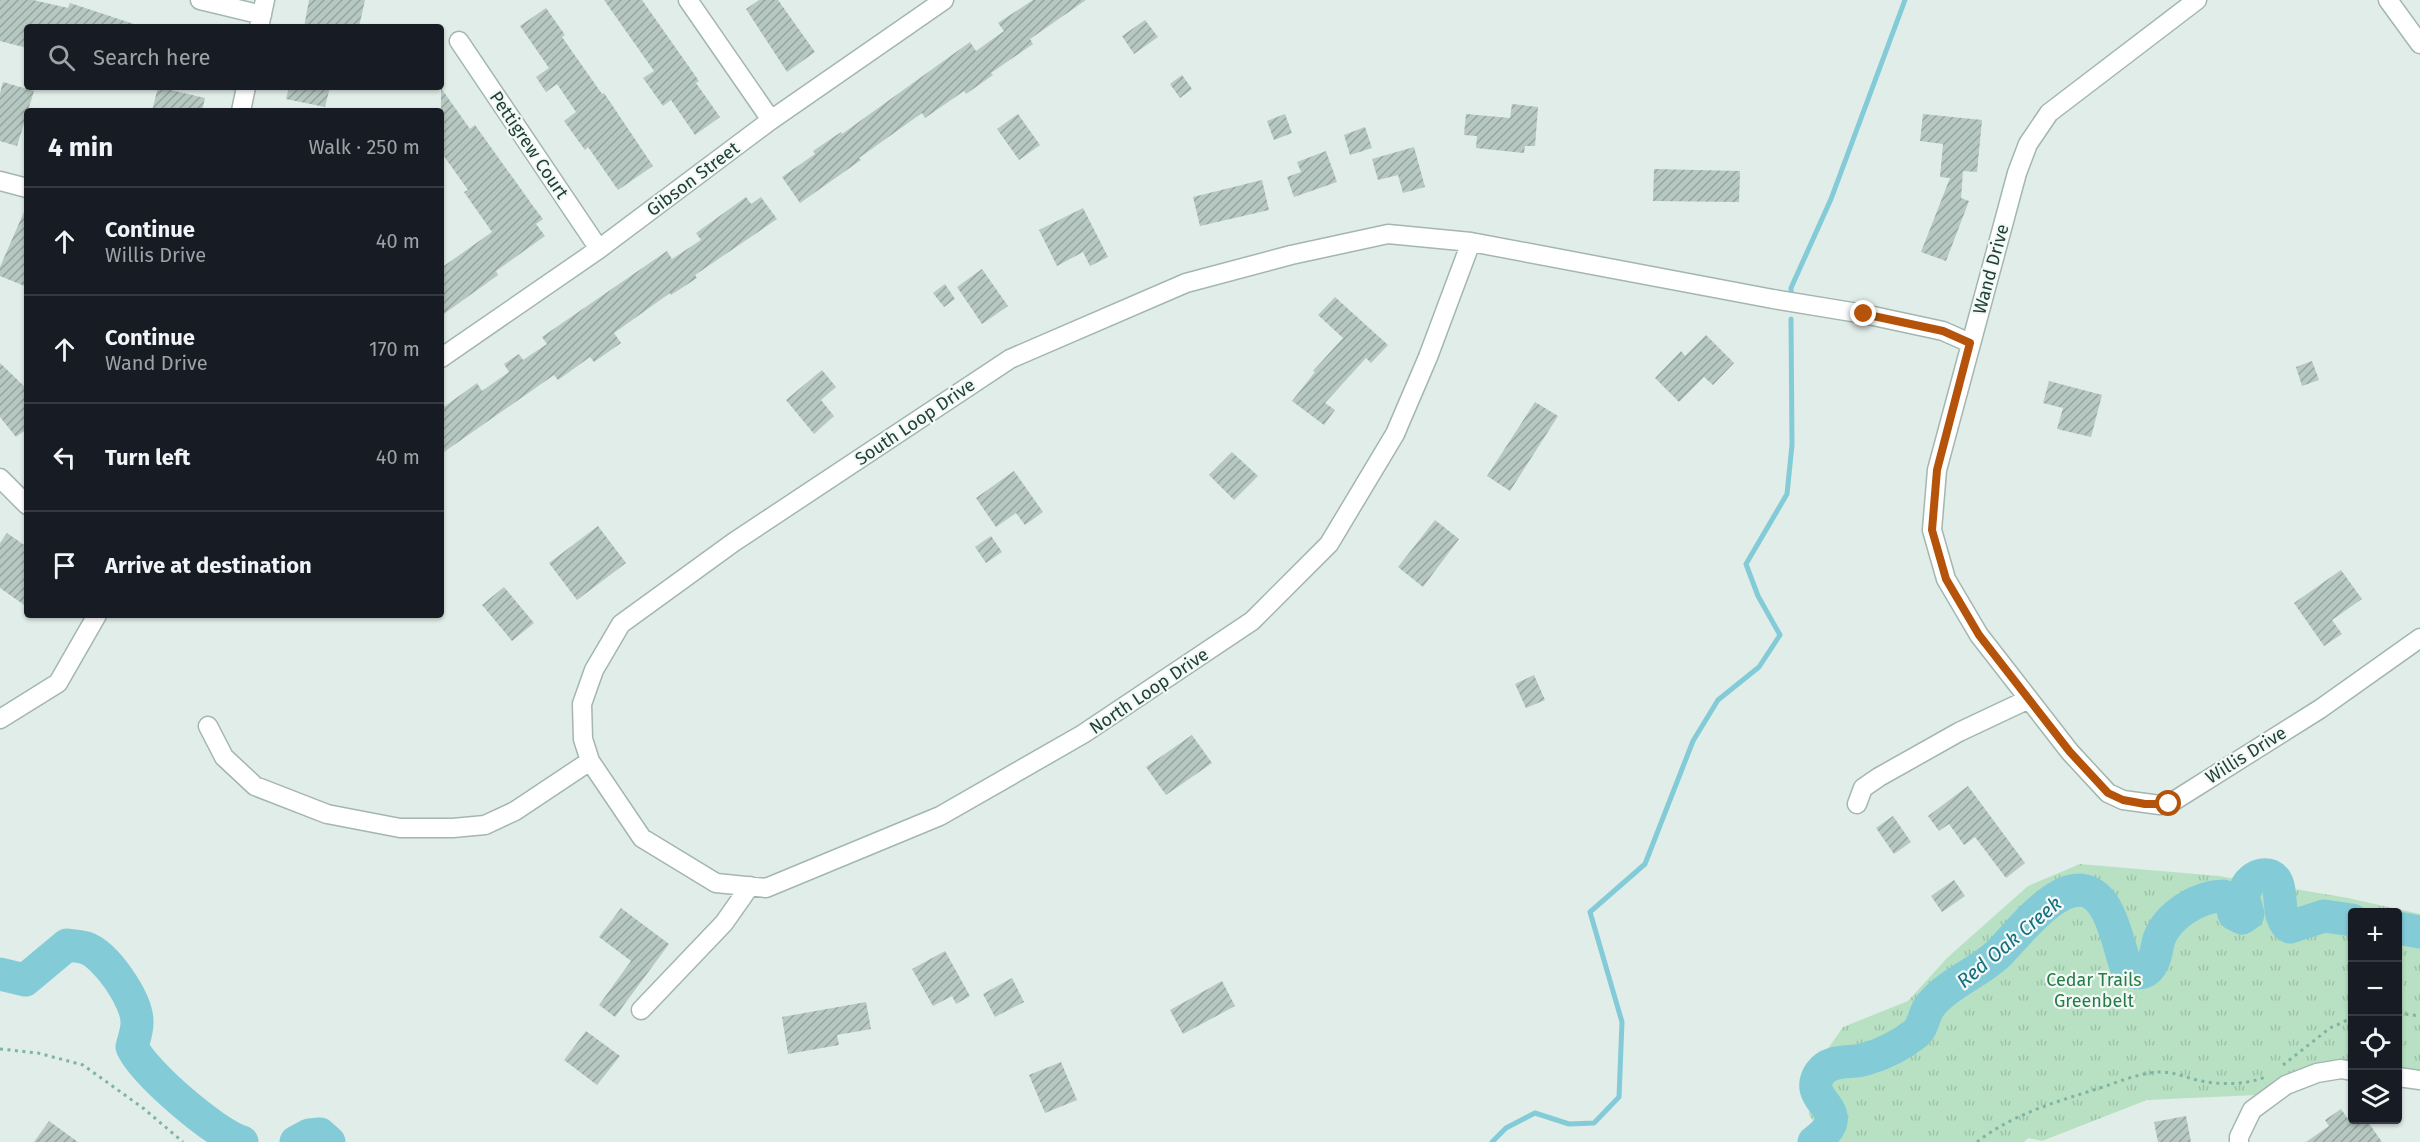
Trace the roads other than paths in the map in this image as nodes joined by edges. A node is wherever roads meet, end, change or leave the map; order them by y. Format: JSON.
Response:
{"nodes":[{"id":1,"x":200,"y":0,"type":"edge"},
{"id":2,"x":688,"y":0,"type":"edge"},
{"id":3,"x":944,"y":0,"type":"edge"},
{"id":4,"x":2197,"y":0,"type":"edge"},
{"id":5,"x":2388,"y":0,"type":"edge"},
{"id":6,"x":262,"y":14,"type":"edge"},
{"id":7,"x":459,"y":41,"type":"dead end"},
{"id":8,"x":2420,"y":44,"type":"edge"},
{"id":9,"x":245,"y":90,"type":"edge"},
{"id":10,"x":242,"y":108,"type":"edge"},
{"id":11,"x":771,"y":120,"type":"junction"},
{"id":12,"x":0,"y":181,"type":"edge"},
{"id":13,"x":24,"y":187,"type":"edge"},
{"id":14,"x":1471,"y":242,"type":"junction"},
{"id":15,"x":599,"y":249,"type":"junction"},
{"id":16,"x":1970,"y":343,"type":"junction"},
{"id":17,"x":444,"y":356,"type":"edge"},
{"id":18,"x":0,"y":478,"type":"edge"},
{"id":19,"x":24,"y":503,"type":"edge"},
{"id":20,"x":95,"y":618,"type":"edge"},
{"id":21,"x":2420,"y":638,"type":"edge"},
{"id":22,"x":2029,"y":699,"type":"junction"},
{"id":23,"x":0,"y":719,"type":"edge"},
{"id":24,"x":208,"y":726,"type":"dead end"},
{"id":25,"x":2070,"y":752,"type":"joint"},
{"id":26,"x":590,"y":761,"type":"junction"},
{"id":27,"x":1857,"y":804,"type":"dead end"},
{"id":28,"x":642,"y":838,"type":"joint"},
{"id":29,"x":750,"y":886,"type":"junction"},
{"id":30,"x":641,"y":1010,"type":"dead end"},
{"id":31,"x":2348,"y":1071,"type":"edge"},
{"id":32,"x":2402,"y":1078,"type":"edge"},
{"id":33,"x":2420,"y":1080,"type":"edge"},
{"id":34,"x":2239,"y":1140,"type":"edge"}],
"edges":[{"from":1,"to":6,"type":"street"},
{"from":2,"to":11,"type":"street"},
{"from":3,"to":11,"type":"street","name":"Gibson Street"},
{"from":4,"to":16,"type":"street","name":"Wand Drive"},
{"from":5,"to":8,"type":"street"},
{"from":7,"to":15,"type":"street","name":"Pettigrew Court"},
{"from":9,"to":10,"type":"street"},
{"from":11,"to":15,"type":"street","name":"Gibson Street"},
{"from":12,"to":13,"type":"street"},
{"from":14,"to":16,"type":"street","name":"South Loop Drive"},
{"from":14,"to":26,"type":"street","name":"South Loop Drive"},
{"from":14,"to":29,"type":"street","name":"North Loop Drive"},
{"from":15,"to":17,"type":"street","name":"Gibson Street"},
{"from":16,"to":22,"type":"street","name":"Wand Drive"},
{"from":18,"to":19,"type":"street"},
{"from":20,"to":23,"type":"street"},
{"from":21,"to":25,"type":"street","name":"Willis Drive"},
{"from":22,"to":25,"type":"street","name":"Wand Drive"},
{"from":22,"to":27,"type":"street"},
{"from":24,"to":26,"type":"street"},
{"from":26,"to":28,"type":"street","name":"South Loop Drive"},
{"from":28,"to":29,"type":"street","name":"North Loop Drive"},
{"from":29,"to":30,"type":"street"},
{"from":31,"to":34,"type":"street"},
{"from":32,"to":33,"type":"street"}]}
